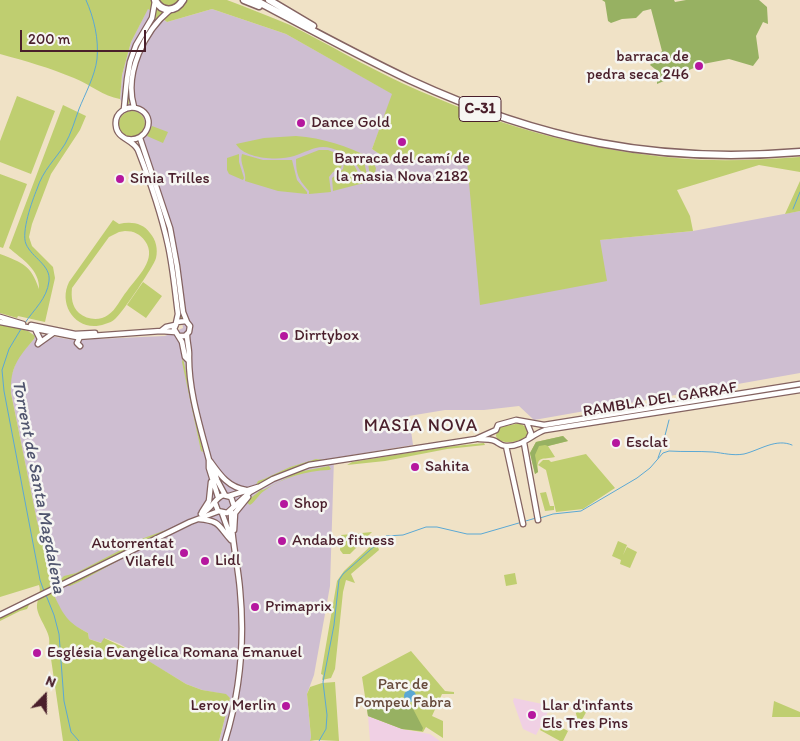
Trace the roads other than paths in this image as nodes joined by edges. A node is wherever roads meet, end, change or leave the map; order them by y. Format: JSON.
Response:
{"nodes":[{"id":1,"x":183,"y":0,"type":"edge"},
{"id":2,"x":244,"y":0,"type":"edge"},
{"id":3,"x":254,"y":0,"type":"edge"},
{"id":4,"x":264,"y":0,"type":"edge"},
{"id":5,"x":269,"y":0,"type":"edge"},
{"id":6,"x":155,"y":1,"type":"edge"},
{"id":7,"x":277,"y":6,"type":"junction"},
{"id":8,"x":170,"y":10,"type":"junction"},
{"id":9,"x":282,"y":14,"type":"junction"},
{"id":10,"x":152,"y":24,"type":"junction"},
{"id":11,"x":408,"y":79,"type":"junction"},
{"id":12,"x":134,"y":107,"type":"junction"},
{"id":13,"x":124,"y":109,"type":"junction"},
{"id":14,"x":140,"y":138,"type":"junction"},
{"id":15,"x":127,"y":139,"type":"junction"},
{"id":16,"x":800,"y":152,"type":"edge"},
{"id":17,"x":0,"y":317,"type":"edge"},
{"id":18,"x":186,"y":320,"type":"junction"},
{"id":19,"x":0,"y":322,"type":"edge"},
{"id":20,"x":17,"y":324,"type":"junction"},
{"id":21,"x":192,"y":324,"type":"dead end"},
{"id":22,"x":28,"y":326,"type":"junction"},
{"id":23,"x":35,"y":329,"type":"junction"},
{"id":24,"x":175,"y":329,"type":"junction"},
{"id":25,"x":196,"y":330,"type":"dead end"},
{"id":26,"x":53,"y":333,"type":"junction"},
{"id":27,"x":71,"y":336,"type":"junction"},
{"id":28,"x":81,"y":336,"type":"junction"},
{"id":29,"x":101,"y":336,"type":"junction"},
{"id":30,"x":187,"y":336,"type":"junction"},
{"id":31,"x":88,"y":337,"type":"junction"},
{"id":32,"x":78,"y":343,"type":"junction"},
{"id":33,"x":188,"y":360,"type":"junction"},
{"id":34,"x":800,"y":384,"type":"edge"},
{"id":35,"x":800,"y":390,"type":"edge"},
{"id":36,"x":527,"y":423,"type":"junction"},
{"id":37,"x":496,"y":430,"type":"junction"},
{"id":38,"x":476,"y":438,"type":"junction"},
{"id":39,"x":496,"y":441,"type":"junction"},
{"id":40,"x":526,"y":441,"type":"junction"},
{"id":41,"x":506,"y":446,"type":"junction"},
{"id":42,"x":209,"y":460,"type":"junction"},
{"id":43,"x":213,"y":465,"type":"junction"},
{"id":44,"x":212,"y":478,"type":"junction"},
{"id":45,"x":261,"y":486,"type":"junction"},
{"id":46,"x":246,"y":490,"type":"junction"},
{"id":47,"x":254,"y":491,"type":"junction"},
{"id":48,"x":227,"y":495,"type":"junction"},
{"id":49,"x":218,"y":497,"type":"junction"},
{"id":50,"x":215,"y":503,"type":"junction"},
{"id":51,"x":234,"y":506,"type":"junction"},
{"id":52,"x":231,"y":511,"type":"junction"},
{"id":53,"x":220,"y":512,"type":"junction"},
{"id":54,"x":198,"y":517,"type":"junction"},
{"id":55,"x":538,"y":520,"type":"dead end"},
{"id":56,"x":523,"y":524,"type":"dead end"},
{"id":57,"x":232,"y":538,"type":"junction"},
{"id":58,"x":0,"y":616,"type":"edge"},
{"id":59,"x":225,"y":741,"type":"edge"}],
"edges":[{"from":1,"to":8,"type":"highway"},
{"from":2,"to":9,"type":"highway"},
{"from":3,"to":9,"type":"highway","number":"C-31"},
{"from":4,"to":7,"type":"highway"},
{"from":5,"to":7,"type":"highway"},
{"from":6,"to":8,"type":"highway"},
{"from":6,"to":10,"type":"street"},
{"from":7,"to":11,"type":"highway"},
{"from":8,"to":10,"type":"street"},
{"from":9,"to":11,"type":"highway","number":"C-31"},
{"from":10,"to":12,"type":"street"},
{"from":10,"to":13,"type":"street"},
{"from":11,"to":16,"type":"highway","number":"C-31"},
{"from":12,"to":13,"type":"street"},
{"from":12,"to":14,"type":"street"},
{"from":13,"to":15,"type":"street"},
{"from":14,"to":15,"type":"street"},
{"from":14,"to":18,"type":"street"},
{"from":15,"to":24,"type":"street"},
{"from":17,"to":20,"type":"street"},
{"from":18,"to":21,"type":"street"},
{"from":18,"to":24,"type":"street"},
{"from":18,"to":30,"type":"street"},
{"from":19,"to":20,"type":"street"},
{"from":20,"to":22,"type":"street"},
{"from":22,"to":23,"type":"street"},
{"from":22,"to":28,"type":"street"},
{"from":23,"to":26,"type":"street"},
{"from":23,"to":26,"type":"street"},
{"from":24,"to":29,"type":"street"},
{"from":24,"to":30,"type":"street"},
{"from":24,"to":33,"type":"street"},
{"from":25,"to":30,"type":"street"},
{"from":26,"to":27,"type":"street"},
{"from":27,"to":28,"type":"street"},
{"from":27,"to":32,"type":"street"},
{"from":28,"to":29,"type":"street"},
{"from":28,"to":31,"type":"street"},
{"from":28,"to":32,"type":"street"},
{"from":29,"to":31,"type":"street"},
{"from":30,"to":33,"type":"street"},
{"from":31,"to":32,"type":"street"},
{"from":33,"to":42,"type":"street"},
{"from":34,"to":36,"type":"street","name":"RAMBLA DEL GARRAF"},
{"from":35,"to":40,"type":"street","name":"RAMBLA DEL GARRAF"},
{"from":36,"to":37,"type":"street"},
{"from":36,"to":40,"type":"street"},
{"from":37,"to":38,"type":"street"},
{"from":37,"to":39,"type":"street"},
{"from":38,"to":39,"type":"street"},
{"from":38,"to":45,"type":"street"},
{"from":39,"to":41,"type":"street"},
{"from":40,"to":41,"type":"street"},
{"from":40,"to":55,"type":"street"},
{"from":41,"to":56,"type":"street"},
{"from":42,"to":43,"type":"street"},
{"from":42,"to":44,"type":"street"},
{"from":43,"to":46,"type":"street"},
{"from":43,"to":48,"type":"street"},
{"from":44,"to":49,"type":"street"},
{"from":44,"to":54,"type":"street"},
{"from":45,"to":46,"type":"street"},
{"from":45,"to":47,"type":"street"},
{"from":46,"to":48,"type":"street"},
{"from":47,"to":51,"type":"street"},
{"from":47,"to":57,"type":"street"},
{"from":48,"to":49,"type":"street"},
{"from":48,"to":51,"type":"street"},
{"from":49,"to":50,"type":"street"},
{"from":50,"to":53,"type":"street"},
{"from":50,"to":54,"type":"street"},
{"from":51,"to":52,"type":"street"},
{"from":52,"to":53,"type":"street"},
{"from":52,"to":57,"type":"street"},
{"from":53,"to":54,"type":"street"},
{"from":53,"to":57,"type":"street"},
{"from":54,"to":57,"type":"street"},
{"from":54,"to":58,"type":"street"},
{"from":57,"to":59,"type":"street"}]}
